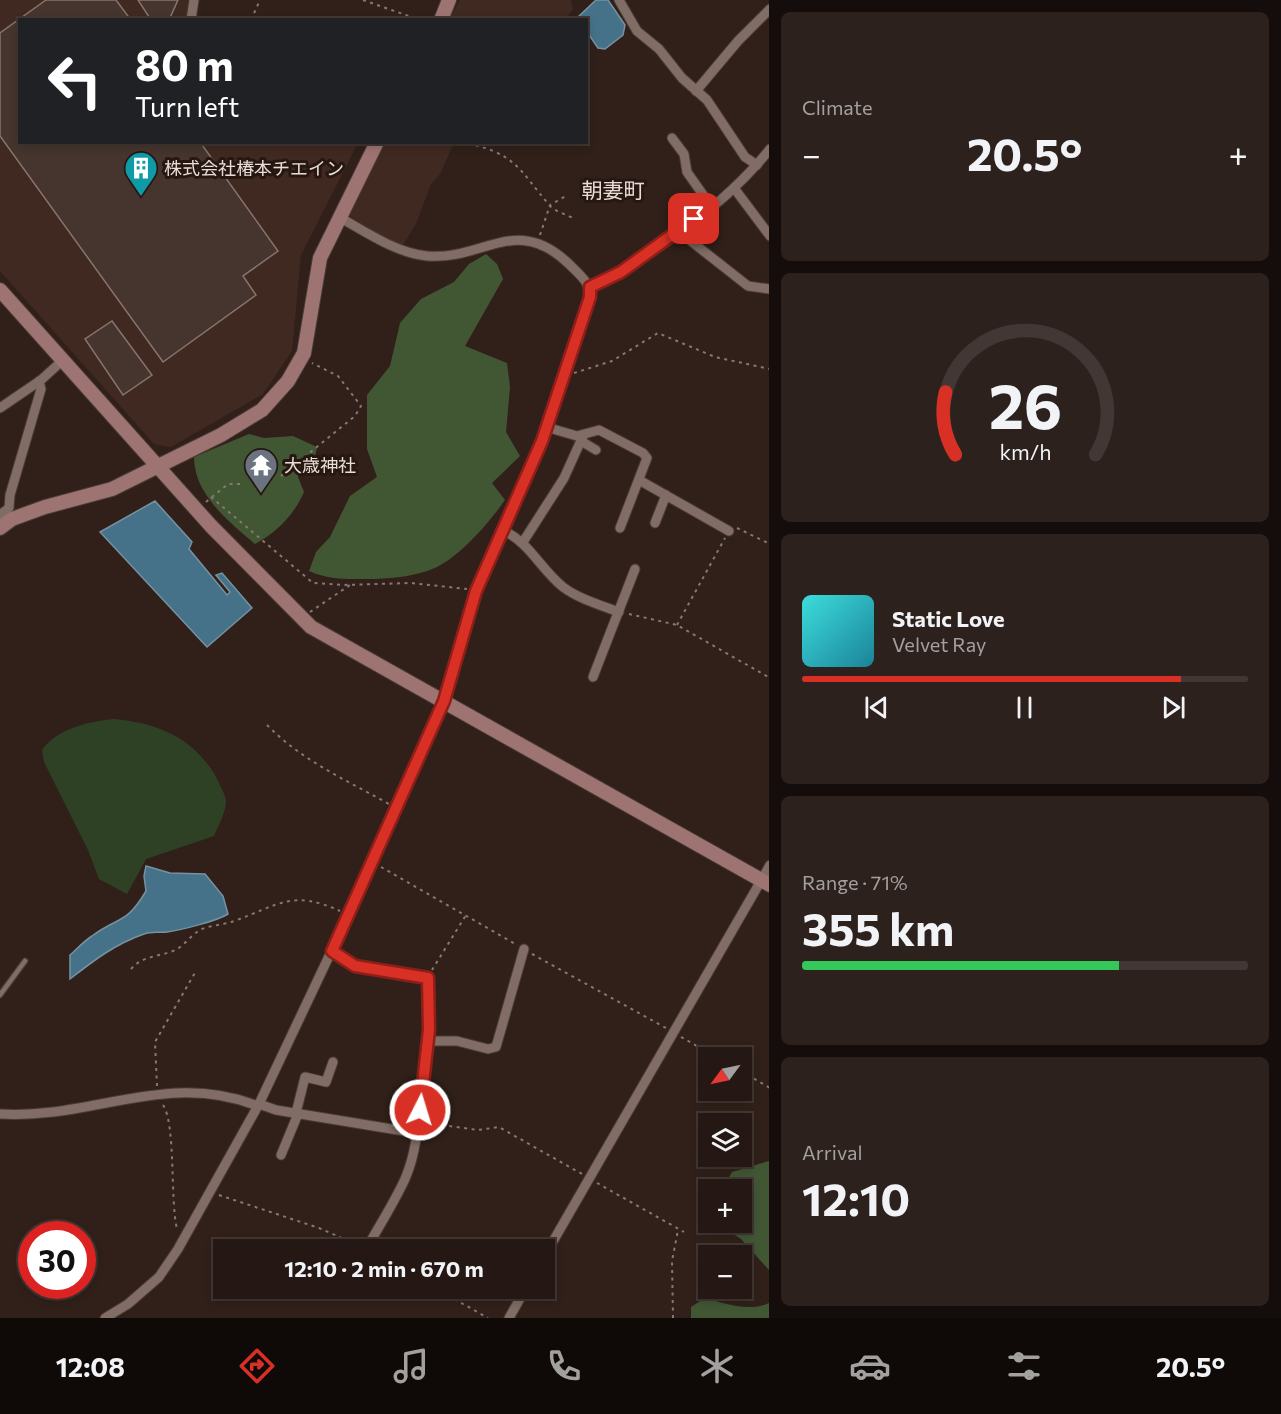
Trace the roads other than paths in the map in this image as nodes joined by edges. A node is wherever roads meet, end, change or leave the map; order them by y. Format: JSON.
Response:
{"nodes":[{"id":1,"x":194,"y":0,"type":"edge"},
{"id":2,"x":449,"y":0,"type":"edge"},
{"id":3,"x":619,"y":0,"type":"edge"},
{"id":4,"x":769,"y":10,"type":"edge"},
{"id":5,"x":191,"y":18,"type":"edge"},
{"id":6,"x":442,"y":18,"type":"edge"},
{"id":7,"x":696,"y":91,"type":"junction"},
{"id":8,"x":672,"y":138,"type":"dead end"},
{"id":9,"x":376,"y":144,"type":"edge"},
{"id":10,"x":769,"y":150,"type":"edge"},
{"id":11,"x":757,"y":165,"type":"junction"},
{"id":12,"x":734,"y":188,"type":"junction"},
{"id":13,"x":711,"y":206,"type":"junction"},
{"id":14,"x":339,"y":217,"type":"junction"},
{"id":15,"x":678,"y":231,"type":"junction"},
{"id":16,"x":769,"y":235,"type":"edge"},
{"id":17,"x":590,"y":287,"type":"junction"},
{"id":18,"x":769,"y":289,"type":"edge"},
{"id":19,"x":0,"y":290,"type":"edge"},
{"id":20,"x":63,"y":360,"type":"junction"},
{"id":21,"x":39,"y":381,"type":"junction"},
{"id":22,"x":0,"y":408,"type":"edge"},
{"id":23,"x":546,"y":427,"type":"junction"},
{"id":24,"x":582,"y":438,"type":"junction"},
{"id":25,"x":596,"y":450,"type":"dead end"},
{"id":26,"x":156,"y":466,"type":"junction"},
{"id":27,"x":639,"y":480,"type":"junction"},
{"id":28,"x":666,"y":495,"type":"junction"},
{"id":29,"x":1,"y":521,"type":"edge"},
{"id":30,"x":655,"y":523,"type":"dead end"},
{"id":31,"x":620,"y":528,"type":"dead end"},
{"id":32,"x":502,"y":530,"type":"junction"},
{"id":33,"x":729,"y":531,"type":"road end"},
{"id":34,"x":523,"y":542,"type":"junction"},
{"id":35,"x":635,"y":569,"type":"dead end"},
{"id":36,"x":619,"y":612,"type":"junction"},
{"id":37,"x":593,"y":677,"type":"dead end"},
{"id":38,"x":444,"y":701,"type":"junction"},
{"id":39,"x":765,"y":882,"type":"edge"},
{"id":40,"x":524,"y":949,"type":"dead end"},
{"id":41,"x":332,"y":951,"type":"junction"},
{"id":42,"x":25,"y":961,"type":"dead end"},
{"id":43,"x":0,"y":995,"type":"edge"},
{"id":44,"x":428,"y":1041,"type":"junction"},
{"id":45,"x":333,"y":1062,"type":"dead end"},
{"id":46,"x":258,"y":1105,"type":"junction"},
{"id":47,"x":0,"y":1114,"type":"edge"},
{"id":48,"x":297,"y":1114,"type":"junction"},
{"id":49,"x":417,"y":1128,"type":"junction"},
{"id":50,"x":281,"y":1155,"type":"dead end"},
{"id":51,"x":372,"y":1239,"type":"edge"},
{"id":52,"x":555,"y":1239,"type":"edge"},
{"id":53,"x":520,"y":1299,"type":"edge"},
{"id":54,"x":105,"y":1318,"type":"edge"},
{"id":55,"x":509,"y":1318,"type":"edge"}],
"edges":[{"from":1,"to":5,"type":"street"},
{"from":2,"to":6,"type":"street"},
{"from":3,"to":7,"type":"street"},
{"from":4,"to":7,"type":"street"},
{"from":7,"to":11,"type":"street"},
{"from":8,"to":13,"type":"street"},
{"from":9,"to":14,"type":"street"},
{"from":10,"to":11,"type":"street"},
{"from":11,"to":12,"type":"street"},
{"from":12,"to":13,"type":"street"},
{"from":12,"to":16,"type":"street"},
{"from":13,"to":15,"type":"street"},
{"from":14,"to":17,"type":"street"},
{"from":14,"to":26,"type":"street"},
{"from":15,"to":17,"type":"street"},
{"from":15,"to":18,"type":"street"},
{"from":17,"to":23,"type":"street"},
{"from":19,"to":20,"type":"street"},
{"from":20,"to":21,"type":"street"},
{"from":20,"to":26,"type":"street"},
{"from":21,"to":22,"type":"street"},
{"from":21,"to":29,"type":"street"},
{"from":23,"to":24,"type":"street"},
{"from":23,"to":32,"type":"street"},
{"from":24,"to":25,"type":"street"},
{"from":24,"to":27,"type":"street"},
{"from":24,"to":34,"type":"street"},
{"from":26,"to":29,"type":"street"},
{"from":26,"to":38,"type":"street"},
{"from":27,"to":28,"type":"street"},
{"from":27,"to":31,"type":"street"},
{"from":28,"to":30,"type":"street"},
{"from":28,"to":33,"type":"street"},
{"from":32,"to":34,"type":"street"},
{"from":32,"to":38,"type":"street"},
{"from":34,"to":36,"type":"street"},
{"from":35,"to":36,"type":"street"},
{"from":36,"to":37,"type":"street"},
{"from":38,"to":39,"type":"street"},
{"from":38,"to":41,"type":"street"},
{"from":39,"to":52,"type":"street"},
{"from":40,"to":44,"type":"street"},
{"from":41,"to":44,"type":"street"},
{"from":41,"to":46,"type":"street"},
{"from":42,"to":43,"type":"lane"},
{"from":44,"to":49,"type":"street"},
{"from":45,"to":48,"type":"street"},
{"from":46,"to":47,"type":"street"},
{"from":46,"to":48,"type":"street"},
{"from":46,"to":54,"type":"street"},
{"from":48,"to":49,"type":"street"},
{"from":48,"to":50,"type":"street"},
{"from":49,"to":51,"type":"street"},
{"from":53,"to":55,"type":"street"}]}
